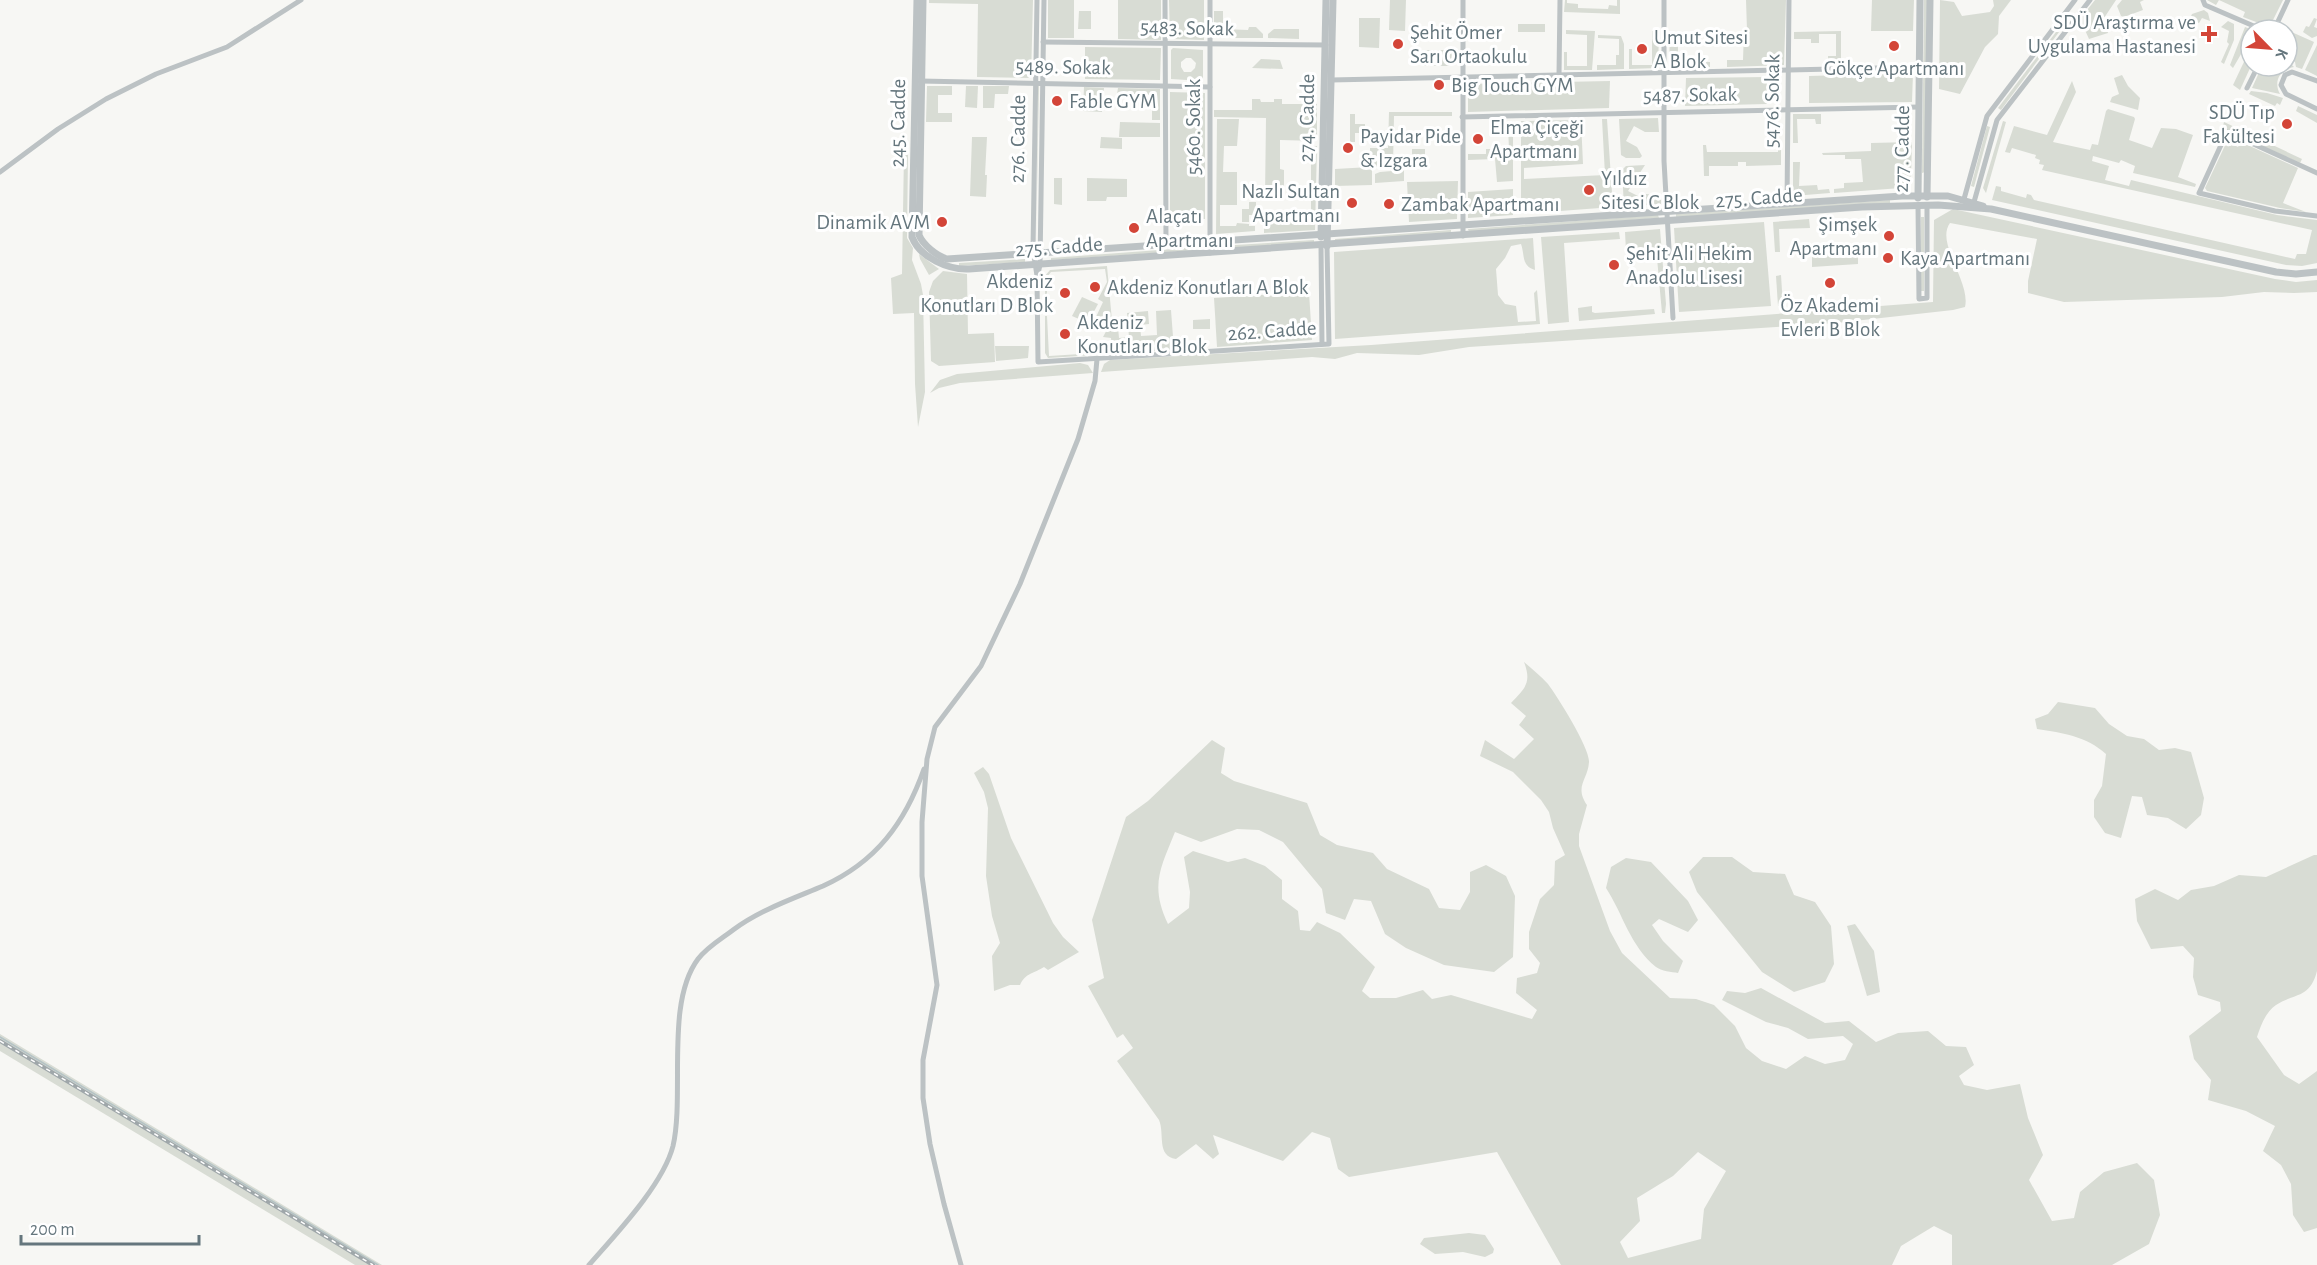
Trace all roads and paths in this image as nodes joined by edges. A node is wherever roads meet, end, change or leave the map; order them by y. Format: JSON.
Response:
{"nodes":[{"id":1,"x":301,"y":0,"type":"edge"},
{"id":2,"x":916,"y":0,"type":"edge"},
{"id":3,"x":923,"y":0,"type":"edge"},
{"id":4,"x":1036,"y":0,"type":"edge"},
{"id":5,"x":1044,"y":0,"type":"edge"},
{"id":6,"x":1165,"y":0,"type":"edge"},
{"id":7,"x":1210,"y":0,"type":"edge"},
{"id":8,"x":1326,"y":0,"type":"edge"},
{"id":9,"x":1333,"y":0,"type":"edge"},
{"id":10,"x":1463,"y":0,"type":"edge"},
{"id":11,"x":1560,"y":0,"type":"edge"},
{"id":12,"x":1664,"y":0,"type":"edge"},
{"id":13,"x":1790,"y":0,"type":"edge"},
{"id":14,"x":1920,"y":0,"type":"edge"},
{"id":15,"x":1930,"y":0,"type":"edge"},
{"id":16,"x":2075,"y":0,"type":"edge"},
{"id":17,"x":2090,"y":0,"type":"edge"},
{"id":18,"x":2203,"y":0,"type":"edge"},
{"id":19,"x":2288,"y":0,"type":"edge"},
{"id":20,"x":2280,"y":18,"type":"edge"},
{"id":21,"x":2239,"y":20,"type":"edge"},
{"id":22,"x":1043,"y":42,"type":"junction"},
{"id":23,"x":1165,"y":44,"type":"junction"},
{"id":24,"x":1210,"y":45,"type":"junction"},
{"id":25,"x":1328,"y":45,"type":"junction"},
{"id":26,"x":1920,"y":68,"type":"junction"},
{"id":27,"x":1789,"y":70,"type":"junction"},
{"id":28,"x":1663,"y":73,"type":"junction"},
{"id":29,"x":1559,"y":75,"type":"junction"},
{"id":30,"x":1462,"y":77,"type":"junction"},
{"id":31,"x":2252,"y":78,"type":"edge"},
{"id":32,"x":1331,"y":80,"type":"junction"},
{"id":33,"x":919,"y":81,"type":"junction"},
{"id":34,"x":2317,"y":81,"type":"edge"},
{"id":35,"x":1035,"y":83,"type":"junction"},
{"id":36,"x":1042,"y":83,"type":"junction"},
{"id":37,"x":1165,"y":85,"type":"junction"},
{"id":38,"x":1210,"y":87,"type":"junction"},
{"id":39,"x":2247,"y":88,"type":"dead end"},
{"id":40,"x":1919,"y":107,"type":"junction"},
{"id":41,"x":1788,"y":110,"type":"junction"},
{"id":42,"x":2317,"y":110,"type":"edge"},
{"id":43,"x":1663,"y":112,"type":"junction"},
{"id":44,"x":1990,"y":113,"type":"junction"},
{"id":45,"x":2000,"y":116,"type":"junction"},
{"id":46,"x":1462,"y":117,"type":"junction"},
{"id":47,"x":0,"y":172,"type":"edge"},
{"id":48,"x":2317,"y":173,"type":"edge"},
{"id":49,"x":1918,"y":195,"type":"junction"},
{"id":50,"x":1927,"y":195,"type":"junction"},
{"id":51,"x":1964,"y":199,"type":"junction"},
{"id":52,"x":1974,"y":202,"type":"junction"},
{"id":53,"x":1787,"y":203,"type":"junction"},
{"id":54,"x":1918,"y":205,"type":"junction"},
{"id":55,"x":1927,"y":205,"type":"junction"},
{"id":56,"x":1991,"y":209,"type":"junction"},
{"id":57,"x":1666,"y":211,"type":"junction"},
{"id":58,"x":2317,"y":216,"type":"edge"},
{"id":59,"x":1666,"y":221,"type":"junction"},
{"id":60,"x":1462,"y":225,"type":"junction"},
{"id":61,"x":1324,"y":235,"type":"junction"},
{"id":62,"x":1463,"y":236,"type":"junction"},
{"id":63,"x":1210,"y":242,"type":"junction"},
{"id":64,"x":1166,"y":245,"type":"junction"},
{"id":65,"x":1324,"y":246,"type":"junction"},
{"id":66,"x":1036,"y":254,"type":"junction"},
{"id":67,"x":1210,"y":254,"type":"junction"},
{"id":68,"x":946,"y":263,"type":"junction"},
{"id":69,"x":1037,"y":265,"type":"junction"},
{"id":70,"x":2317,"y":272,"type":"edge"},
{"id":71,"x":1673,"y":318,"type":"dead end"},
{"id":72,"x":1325,"y":344,"type":"joint"},
{"id":73,"x":1097,"y":359,"type":"junction"},
{"id":74,"x":1038,"y":362,"type":"joint"},
{"id":75,"x":927,"y":759,"type":"junction"},
{"id":76,"x":589,"y":1265,"type":"edge"},
{"id":77,"x":961,"y":1265,"type":"edge"}],
"edges":[{"from":1,"to":47,"type":"street"},
{"from":2,"to":33,"type":"street","name":"245. Cadde"},
{"from":3,"to":33,"type":"street","name":"245. Cadde"},
{"from":4,"to":35,"type":"street","name":"276. Cadde"},
{"from":5,"to":22,"type":"street","name":"276. Cadde"},
{"from":6,"to":23,"type":"street"},
{"from":7,"to":24,"type":"street","name":"5460. Sokak"},
{"from":8,"to":25,"type":"street","name":"274. Cadde"},
{"from":9,"to":25,"type":"street","name":"274. Cadde"},
{"from":10,"to":30,"type":"street"},
{"from":11,"to":29,"type":"street"},
{"from":12,"to":28,"type":"street"},
{"from":13,"to":27,"type":"street","name":"5476. Sokak"},
{"from":14,"to":26,"type":"street","name":"277. Cadde"},
{"from":15,"to":50,"type":"street","name":"277. Cadde"},
{"from":16,"to":44,"type":"street"},
{"from":17,"to":45,"type":"street"},
{"from":18,"to":21,"type":"street"},
{"from":19,"to":20,"type":"street"},
{"from":22,"to":23,"type":"street","name":"5483. Sokak"},
{"from":22,"to":36,"type":"street","name":"276. Cadde"},
{"from":23,"to":24,"type":"street","name":"5483. Sokak"},
{"from":23,"to":37,"type":"street"},
{"from":24,"to":25,"type":"street","name":"5483. Sokak"},
{"from":24,"to":38,"type":"street","name":"5460. Sokak"},
{"from":25,"to":32,"type":"street","name":"274. Cadde"},
{"from":25,"to":61,"type":"street","name":"274. Cadde"},
{"from":26,"to":27,"type":"street"},
{"from":26,"to":40,"type":"street","name":"277. Cadde"},
{"from":27,"to":28,"type":"street"},
{"from":27,"to":41,"type":"street","name":"5476. Sokak"},
{"from":28,"to":29,"type":"street"},
{"from":28,"to":43,"type":"street"},
{"from":29,"to":30,"type":"street"},
{"from":30,"to":32,"type":"street"},
{"from":30,"to":46,"type":"street"},
{"from":31,"to":39,"type":"street"},
{"from":32,"to":61,"type":"street","name":"274. Cadde"},
{"from":33,"to":35,"type":"street","name":"5489. Sokak"},
{"from":33,"to":68,"type":"street","name":"245. Cadde"},
{"from":34,"to":42,"type":"street"},
{"from":35,"to":36,"type":"street","name":"5489. Sokak"},
{"from":35,"to":66,"type":"street","name":"276. Cadde"},
{"from":36,"to":37,"type":"street","name":"5489. Sokak"},
{"from":36,"to":66,"type":"street","name":"276. Cadde"},
{"from":37,"to":38,"type":"street","name":"5489. Sokak"},
{"from":37,"to":64,"type":"street"},
{"from":38,"to":63,"type":"street","name":"5460. Sokak"},
{"from":40,"to":41,"type":"street","name":"5487. Sokak"},
{"from":40,"to":49,"type":"street","name":"277. Cadde"},
{"from":41,"to":43,"type":"street","name":"5487. Sokak"},
{"from":41,"to":53,"type":"street","name":"5476. Sokak"},
{"from":43,"to":46,"type":"street","name":"5487. Sokak"},
{"from":43,"to":57,"type":"street"},
{"from":44,"to":45,"type":"street"},
{"from":44,"to":51,"type":"street"},
{"from":45,"to":52,"type":"street"},
{"from":46,"to":60,"type":"street"},
{"from":48,"to":58,"type":"street"},
{"from":49,"to":50,"type":"street","name":"275. Cadde"},
{"from":49,"to":53,"type":"street","name":"275. Cadde"},
{"from":49,"to":54,"type":"street","name":"277. Cadde"},
{"from":50,"to":51,"type":"street","name":"275. Cadde"},
{"from":50,"to":55,"type":"street","name":"277. Cadde"},
{"from":51,"to":52,"type":"street","name":"275. Cadde"},
{"from":52,"to":56,"type":"street","name":"275. Cadde"},
{"from":53,"to":57,"type":"street","name":"275. Cadde"},
{"from":54,"to":55,"type":"street","name":"275. Cadde"},
{"from":54,"to":55,"type":"street","name":"277. Cadde"},
{"from":54,"to":59,"type":"street","name":"275. Cadde"},
{"from":55,"to":56,"type":"street","name":"275. Cadde"},
{"from":56,"to":70,"type":"street"},
{"from":57,"to":59,"type":"street"},
{"from":57,"to":60,"type":"street","name":"275. Cadde"},
{"from":59,"to":62,"type":"street","name":"275. Cadde"},
{"from":59,"to":71,"type":"street"},
{"from":60,"to":61,"type":"street","name":"275. Cadde"},
{"from":60,"to":62,"type":"street"},
{"from":61,"to":63,"type":"street","name":"275. Cadde"},
{"from":61,"to":65,"type":"street","name":"274. Cadde"},
{"from":62,"to":65,"type":"street","name":"275. Cadde"},
{"from":63,"to":64,"type":"street","name":"275. Cadde"},
{"from":63,"to":67,"type":"street","name":"5460. Sokak"},
{"from":64,"to":66,"type":"street","name":"275. Cadde"},
{"from":65,"to":67,"type":"street","name":"275. Cadde"},
{"from":65,"to":72,"type":"street","name":"274. Cadde"},
{"from":66,"to":68,"type":"street","name":"275. Cadde"},
{"from":66,"to":69,"type":"street","name":"276. Cadde"},
{"from":67,"to":69,"type":"street","name":"275. Cadde"},
{"from":68,"to":69,"type":"street","name":"275. Cadde"},
{"from":69,"to":74,"type":"street","name":"276. Cadde"},
{"from":72,"to":73,"type":"street","name":"262. Cadde"},
{"from":73,"to":74,"type":"street","name":"262. Cadde"},
{"from":73,"to":75,"type":"street"},
{"from":75,"to":76,"type":"street"},
{"from":75,"to":77,"type":"street"}]}
